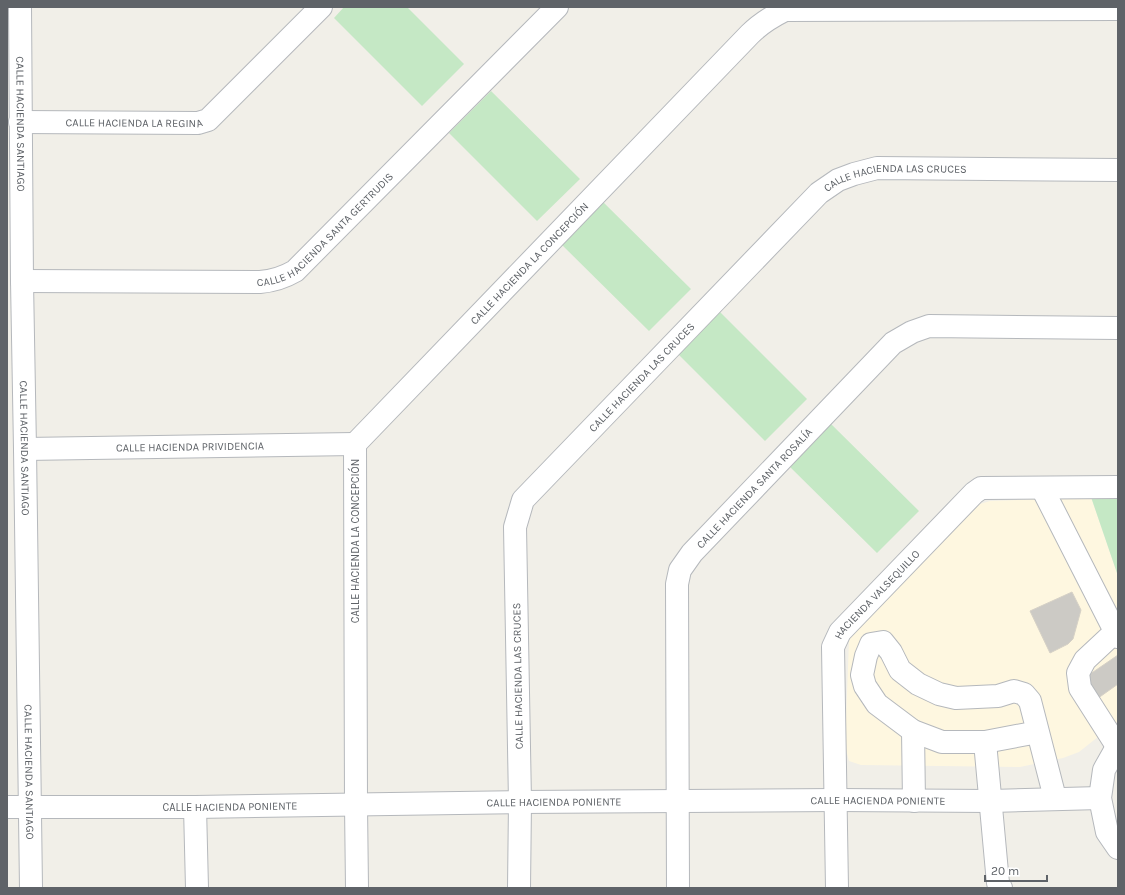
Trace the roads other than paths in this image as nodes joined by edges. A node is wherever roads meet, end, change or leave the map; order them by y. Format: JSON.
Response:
{"nodes":[{"id":1,"x":20,"y":7,"type":"edge"},
{"id":2,"x":321,"y":7,"type":"edge"},
{"id":3,"x":557,"y":7,"type":"edge"},
{"id":4,"x":1118,"y":9,"type":"edge"},
{"id":5,"x":20,"y":122,"type":"junction"},
{"id":6,"x":1118,"y":170,"type":"edge"},
{"id":7,"x":22,"y":281,"type":"junction"},
{"id":8,"x":1118,"y":328,"type":"edge"},
{"id":9,"x":355,"y":444,"type":"junction"},
{"id":10,"x":25,"y":449,"type":"junction"},
{"id":11,"x":1118,"y":487,"type":"edge"},
{"id":12,"x":1042,"y":488,"type":"junction"},
{"id":13,"x":1117,"y":635,"type":"edge"},
{"id":14,"x":862,"y":675,"type":"junction"},
{"id":15,"x":834,"y":678,"type":"junction"},
{"id":16,"x":913,"y":731,"type":"junction"},
{"id":17,"x":1038,"y":732,"type":"junction"},
{"id":18,"x":985,"y":742,"type":"junction"},
{"id":19,"x":1117,"y":745,"type":"edge"},
{"id":20,"x":1056,"y":798,"type":"junction"},
{"id":21,"x":1100,"y":798,"type":"junction"},
{"id":22,"x":837,"y":800,"type":"junction"},
{"id":23,"x":914,"y":801,"type":"junction"},
{"id":24,"x":991,"y":801,"type":"junction"},
{"id":25,"x":520,"y":802,"type":"junction"},
{"id":26,"x":678,"y":802,"type":"junction"},
{"id":27,"x":30,"y":806,"type":"junction"},
{"id":28,"x":356,"y":806,"type":"junction"},
{"id":29,"x":7,"y":807,"type":"edge"},
{"id":30,"x":195,"y":807,"type":"junction"},
{"id":31,"x":1118,"y":848,"type":"edge"},
{"id":32,"x":31,"y":888,"type":"edge"},
{"id":33,"x":197,"y":888,"type":"edge"},
{"id":34,"x":357,"y":888,"type":"edge"},
{"id":35,"x":519,"y":888,"type":"edge"},
{"id":36,"x":678,"y":888,"type":"edge"},
{"id":37,"x":837,"y":888,"type":"edge"},
{"id":38,"x":1001,"y":888,"type":"edge"}],
"edges":[{"from":1,"to":5,"type":"street","name":"CALLE HACIENDA SANTIAGO"},
{"from":2,"to":5,"type":"street","name":"CALLE HACIENDA LA REGINA"},
{"from":3,"to":7,"type":"street","name":"CALLE HACIENDA SANTA GERTRUDIS"},
{"from":4,"to":9,"type":"street","name":"CALLE HACIENDA LA CONCEPCIÓN"},
{"from":5,"to":7,"type":"street","name":"CALLE HACIENDA SANTIAGO"},
{"from":6,"to":25,"type":"street","name":"CALLE HACIENDA LAS CRUCES"},
{"from":7,"to":10,"type":"street","name":"CALLE HACIENDA SANTIAGO"},
{"from":8,"to":26,"type":"street","name":"CALLE HACIENDA SANTA ROSALÍA"},
{"from":9,"to":10,"type":"street","name":"CALLE HACIENDA PRIVIDENCIA"},
{"from":9,"to":28,"type":"street","name":"CALLE HACIENDA LA CONCEPCIÓN"},
{"from":10,"to":27,"type":"street","name":"CALLE HACIENDA SANTIAGO"},
{"from":11,"to":12,"type":"street","name":"HACIENDA VALSEQUILLO"},
{"from":12,"to":13,"type":"street"},
{"from":12,"to":15,"type":"street","name":"HACIENDA VALSEQUILLO"},
{"from":13,"to":19,"type":"street"},
{"from":14,"to":15,"type":"street"},
{"from":14,"to":16,"type":"street"},
{"from":14,"to":17,"type":"street"},
{"from":15,"to":22,"type":"street","name":"HACIENDA VALSEQUILLO"},
{"from":16,"to":18,"type":"street"},
{"from":16,"to":23,"type":"street"},
{"from":17,"to":18,"type":"street"},
{"from":17,"to":20,"type":"street"},
{"from":18,"to":24,"type":"street"},
{"from":19,"to":21,"type":"street"},
{"from":20,"to":21,"type":"street","name":"CALLE HACIENDA PONIENTE"},
{"from":20,"to":24,"type":"street","name":"CALLE HACIENDA PONIENTE"},
{"from":21,"to":31,"type":"street"},
{"from":22,"to":23,"type":"street","name":"CALLE HACIENDA PONIENTE"},
{"from":22,"to":26,"type":"street","name":"CALLE HACIENDA PONIENTE"},
{"from":22,"to":37,"type":"street","name":"HACIENDA VALSEQUILLO"},
{"from":23,"to":24,"type":"street","name":"CALLE HACIENDA PONIENTE"},
{"from":24,"to":38,"type":"street"},
{"from":25,"to":26,"type":"street","name":"CALLE HACIENDA PONIENTE"},
{"from":25,"to":28,"type":"street","name":"CALLE HACIENDA PONIENTE"},
{"from":25,"to":35,"type":"street","name":"CALLE HACIENDA LAS CRUCES"},
{"from":26,"to":36,"type":"street","name":"CALLE HACIENDA SANTA ROSALÍA"},
{"from":27,"to":29,"type":"street","name":"CALLE HACIENDA PONIENTE"},
{"from":27,"to":30,"type":"street","name":"CALLE HACIENDA PONIENTE"},
{"from":27,"to":32,"type":"street","name":"CALLE HACIENDA SANTIAGO"},
{"from":28,"to":30,"type":"street","name":"CALLE HACIENDA PONIENTE"},
{"from":28,"to":34,"type":"street","name":"CALLE HACIENDA LA CONCEPCIÓN"},
{"from":30,"to":33,"type":"street"}]}
